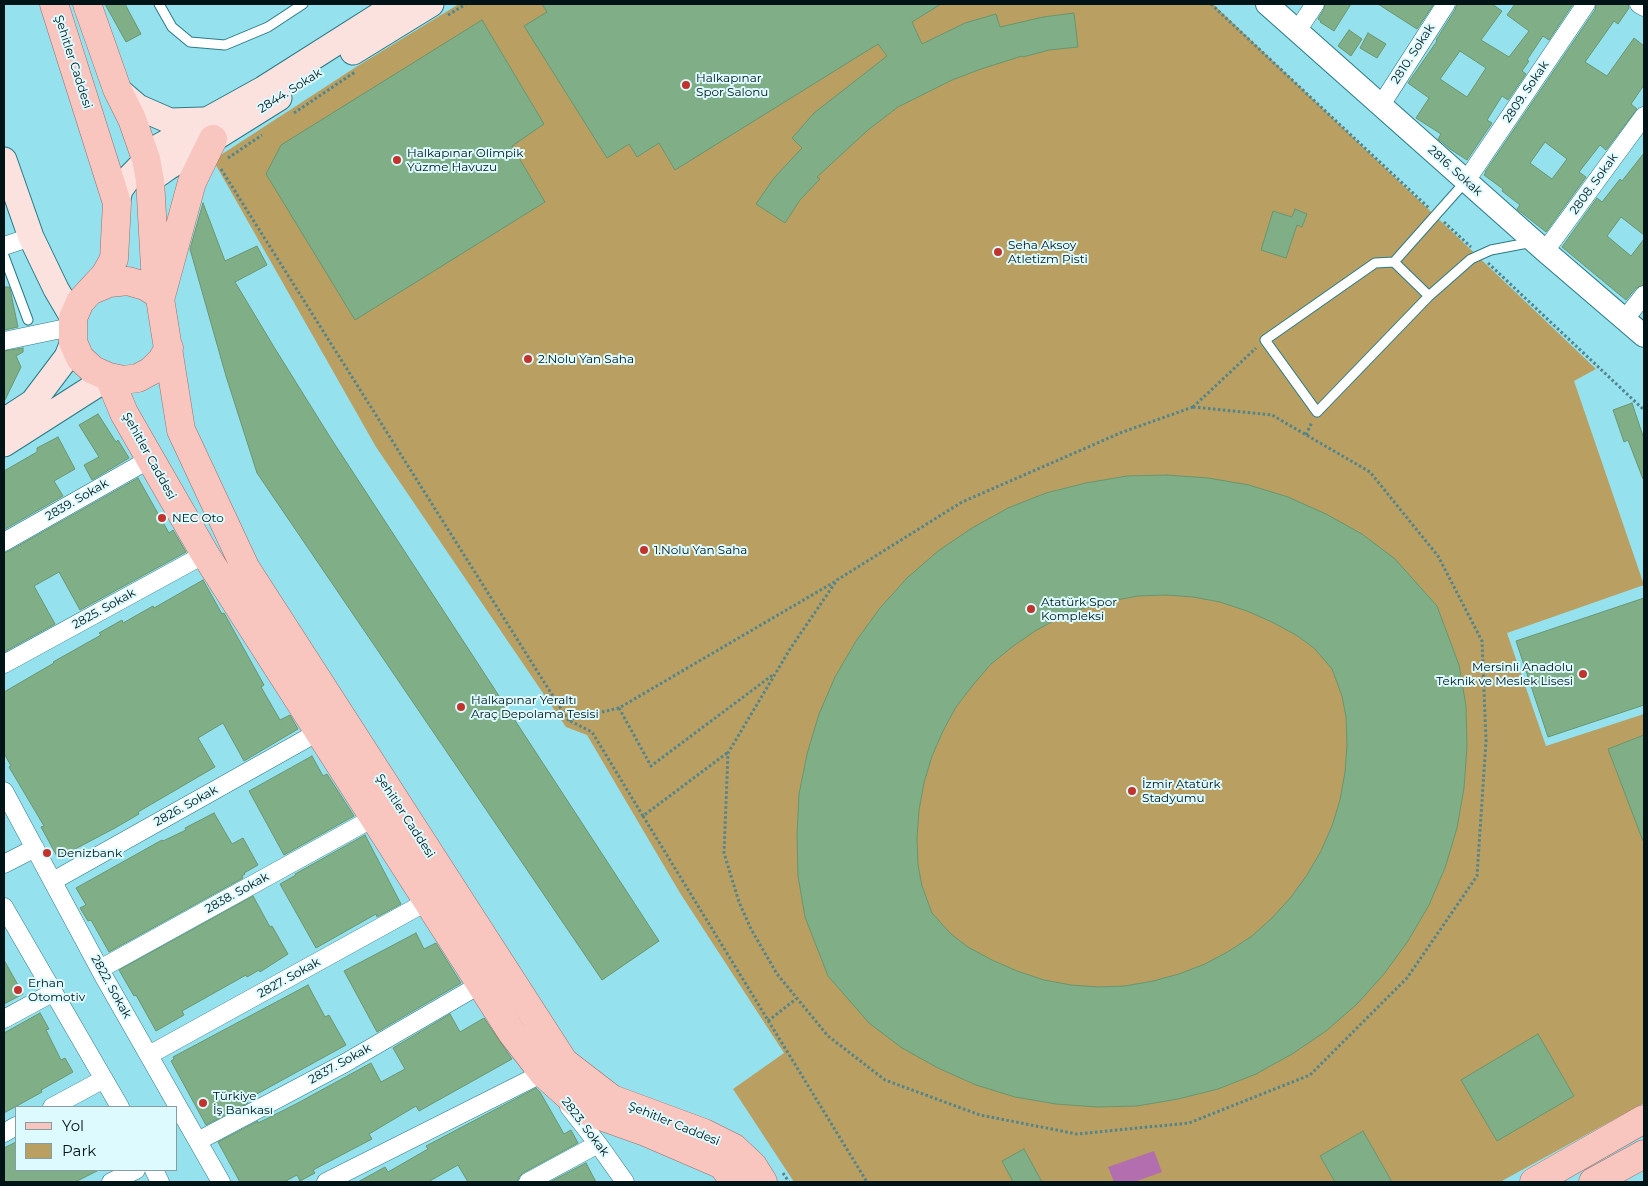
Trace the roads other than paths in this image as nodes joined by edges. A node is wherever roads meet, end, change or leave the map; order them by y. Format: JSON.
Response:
{"nodes":[{"id":1,"x":54,"y":4,"type":"edge"},
{"id":2,"x":87,"y":4,"type":"edge"},
{"id":3,"x":159,"y":4,"type":"edge"},
{"id":4,"x":303,"y":4,"type":"edge"},
{"id":5,"x":397,"y":4,"type":"edge"},
{"id":6,"x":1267,"y":4,"type":"edge"},
{"id":7,"x":1315,"y":4,"type":"edge"},
{"id":8,"x":1446,"y":4,"type":"edge"},
{"id":9,"x":1586,"y":4,"type":"edge"},
{"id":10,"x":1639,"y":4,"type":"edge"},
{"id":11,"x":1644,"y":7,"type":"edge"},
{"id":12,"x":436,"y":12,"type":"edge"},
{"id":13,"x":1297,"y":31,"type":"junction"},
{"id":14,"x":117,"y":89,"type":"junction"},
{"id":15,"x":1381,"y":104,"type":"junction"},
{"id":16,"x":1644,"y":116,"type":"edge"},
{"id":17,"x":217,"y":145,"type":"junction"},
{"id":18,"x":4,"y":160,"type":"edge"},
{"id":19,"x":148,"y":170,"type":"junction"},
{"id":20,"x":1466,"y":181,"type":"junction"},
{"id":21,"x":117,"y":203,"type":"junction"},
{"id":22,"x":31,"y":237,"type":"junction"},
{"id":23,"x":4,"y":246,"type":"edge"},
{"id":24,"x":1539,"y":247,"type":"junction"},
{"id":25,"x":4,"y":256,"type":"edge"},
{"id":26,"x":1394,"y":262,"type":"junction"},
{"id":27,"x":92,"y":290,"type":"junction"},
{"id":28,"x":1644,"y":295,"type":"edge"},
{"id":29,"x":160,"y":296,"type":"junction"},
{"id":30,"x":1429,"y":296,"type":"junction"},
{"id":31,"x":28,"y":320,"type":"dead end"},
{"id":32,"x":1624,"y":320,"type":"junction"},
{"id":33,"x":72,"y":329,"type":"junction"},
{"id":34,"x":1644,"y":336,"type":"edge"},
{"id":35,"x":4,"y":341,"type":"edge"},
{"id":36,"x":169,"y":348,"type":"junction"},
{"id":37,"x":109,"y":377,"type":"junction"},
{"id":38,"x":4,"y":421,"type":"edge"},
{"id":39,"x":4,"y":444,"type":"edge"},
{"id":40,"x":150,"y":459,"type":"junction"},
{"id":41,"x":4,"y":541,"type":"edge"},
{"id":42,"x":205,"y":554,"type":"junction"},
{"id":43,"x":4,"y":664,"type":"edge"},
{"id":44,"x":320,"y":731,"type":"junction"},
{"id":45,"x":4,"y":791,"type":"edge"},
{"id":46,"x":375,"y":817,"type":"junction"},
{"id":47,"x":34,"y":848,"type":"junction"},
{"id":48,"x":4,"y":864,"type":"edge"},
{"id":49,"x":53,"y":881,"type":"junction"},
{"id":50,"x":428,"y":901,"type":"junction"},
{"id":51,"x":4,"y":907,"type":"edge"},
{"id":52,"x":100,"y":969,"type":"junction"},
{"id":53,"x":481,"y":984,"type":"junction"},
{"id":54,"x":52,"y":993,"type":"junction"},
{"id":55,"x":4,"y":1019,"type":"edge"},
{"id":56,"x":149,"y":1055,"type":"junction"},
{"id":57,"x":543,"y":1073,"type":"junction"},
{"id":58,"x":104,"y":1079,"type":"junction"},
{"id":59,"x":54,"y":1106,"type":"edge"},
{"id":60,"x":119,"y":1106,"type":"edge"},
{"id":61,"x":1644,"y":1119,"type":"edge"},
{"id":62,"x":15,"y":1127,"type":"edge"},
{"id":63,"x":4,"y":1133,"type":"edge"},
{"id":64,"x":198,"y":1141,"type":"junction"},
{"id":65,"x":598,"y":1144,"type":"junction"},
{"id":66,"x":1644,"y":1154,"type":"edge"},
{"id":67,"x":134,"y":1171,"type":"edge"},
{"id":68,"x":112,"y":1182,"type":"edge"},
{"id":69,"x":221,"y":1182,"type":"edge"},
{"id":70,"x":326,"y":1182,"type":"edge"},
{"id":71,"x":528,"y":1182,"type":"edge"},
{"id":72,"x":625,"y":1182,"type":"edge"},
{"id":73,"x":735,"y":1182,"type":"edge"},
{"id":74,"x":763,"y":1182,"type":"edge"},
{"id":75,"x":1534,"y":1182,"type":"edge"},
{"id":76,"x":1594,"y":1182,"type":"edge"}],
"edges":[{"from":1,"to":21,"type":"main road","name":"Şehitler Caddesi"},
{"from":2,"to":14,"type":"main road","name":"Şehitler Caddesi"},
{"from":3,"to":4,"type":"lane"},
{"from":5,"to":17,"type":"main road","name":"2844. Sokak"},
{"from":6,"to":13,"type":"street","name":"2816. Sokak"},
{"from":7,"to":13,"type":"street"},
{"from":8,"to":15,"type":"street","name":"2810. Sokak"},
{"from":9,"to":20,"type":"street","name":"2809. Sokak"},
{"from":10,"to":11,"type":"street"},
{"from":12,"to":17,"type":"main road","name":"2844. Sokak"},
{"from":13,"to":15,"type":"street","name":"2816. Sokak"},
{"from":14,"to":17,"type":"main road","name":"2844. Sokak"},
{"from":14,"to":19,"type":"main road","name":"Şehitler Caddesi"},
{"from":15,"to":20,"type":"street","name":"2816. Sokak"},
{"from":16,"to":24,"type":"street","name":"2808. Sokak"},
{"from":17,"to":19,"type":"main road","name":"2844. Sokak"},
{"from":17,"to":29,"type":"main road"},
{"from":18,"to":22,"type":"main road"},
{"from":19,"to":21,"type":"main road","name":"2844. Sokak"},
{"from":19,"to":29,"type":"main road","name":"Şehitler Caddesi"},
{"from":20,"to":24,"type":"street","name":"2816. Sokak"},
{"from":20,"to":26,"type":"lane"},
{"from":21,"to":27,"type":"main road","name":"Şehitler Caddesi"},
{"from":22,"to":23,"type":"street"},
{"from":22,"to":33,"type":"main road"},
{"from":24,"to":30,"type":"lane"},
{"from":24,"to":32,"type":"street","name":"2816. Sokak"},
{"from":25,"to":31,"type":"lane"},
{"from":26,"to":30,"type":"lane"},
{"from":26,"to":30,"type":"lane"},
{"from":27,"to":29,"type":"main road"},
{"from":27,"to":33,"type":"main road","name":"Şehitler Caddesi"},
{"from":28,"to":32,"type":"street"},
{"from":29,"to":36,"type":"main road","name":"Şehitler Caddesi"},
{"from":32,"to":34,"type":"street","name":"2816. Sokak"},
{"from":33,"to":35,"type":"street"},
{"from":33,"to":37,"type":"main road"},
{"from":33,"to":38,"type":"main road"},
{"from":36,"to":37,"type":"main road"},
{"from":36,"to":74,"type":"main road","name":"Şehitler Caddesi"},
{"from":37,"to":39,"type":"main road"},
{"from":37,"to":40,"type":"main road","name":"Şehitler Caddesi"},
{"from":40,"to":41,"type":"street","name":"2839. Sokak"},
{"from":40,"to":42,"type":"main road","name":"Şehitler Caddesi"},
{"from":42,"to":43,"type":"street","name":"2825. Sokak"},
{"from":42,"to":44,"type":"main road","name":"Şehitler Caddesi"},
{"from":44,"to":46,"type":"main road","name":"Şehitler Caddesi"},
{"from":44,"to":49,"type":"street","name":"2826. Sokak"},
{"from":45,"to":47,"type":"street","name":"2822. Sokak"},
{"from":46,"to":50,"type":"main road","name":"Şehitler Caddesi"},
{"from":46,"to":52,"type":"street","name":"2838. Sokak"},
{"from":47,"to":48,"type":"street"},
{"from":47,"to":49,"type":"street","name":"2822. Sokak"},
{"from":49,"to":52,"type":"street","name":"2822. Sokak"},
{"from":50,"to":53,"type":"main road","name":"Şehitler Caddesi"},
{"from":50,"to":56,"type":"street","name":"2827. Sokak"},
{"from":51,"to":54,"type":"street"},
{"from":52,"to":56,"type":"street","name":"2822. Sokak"},
{"from":53,"to":57,"type":"main road","name":"Şehitler Caddesi"},
{"from":53,"to":64,"type":"street","name":"2837. Sokak"},
{"from":54,"to":55,"type":"street"},
{"from":54,"to":58,"type":"street"},
{"from":56,"to":64,"type":"street","name":"2822. Sokak"},
{"from":57,"to":65,"type":"street","name":"2823. Sokak"},
{"from":57,"to":70,"type":"street"},
{"from":57,"to":73,"type":"main road","name":"Şehitler Caddesi"},
{"from":58,"to":59,"type":"street"},
{"from":58,"to":60,"type":"street"},
{"from":61,"to":75,"type":"main road"},
{"from":62,"to":63,"type":"street"},
{"from":64,"to":69,"type":"street","name":"2822. Sokak"},
{"from":65,"to":71,"type":"street"},
{"from":65,"to":72,"type":"street","name":"2823. Sokak"},
{"from":66,"to":76,"type":"main road"},
{"from":67,"to":68,"type":"street"}]}
